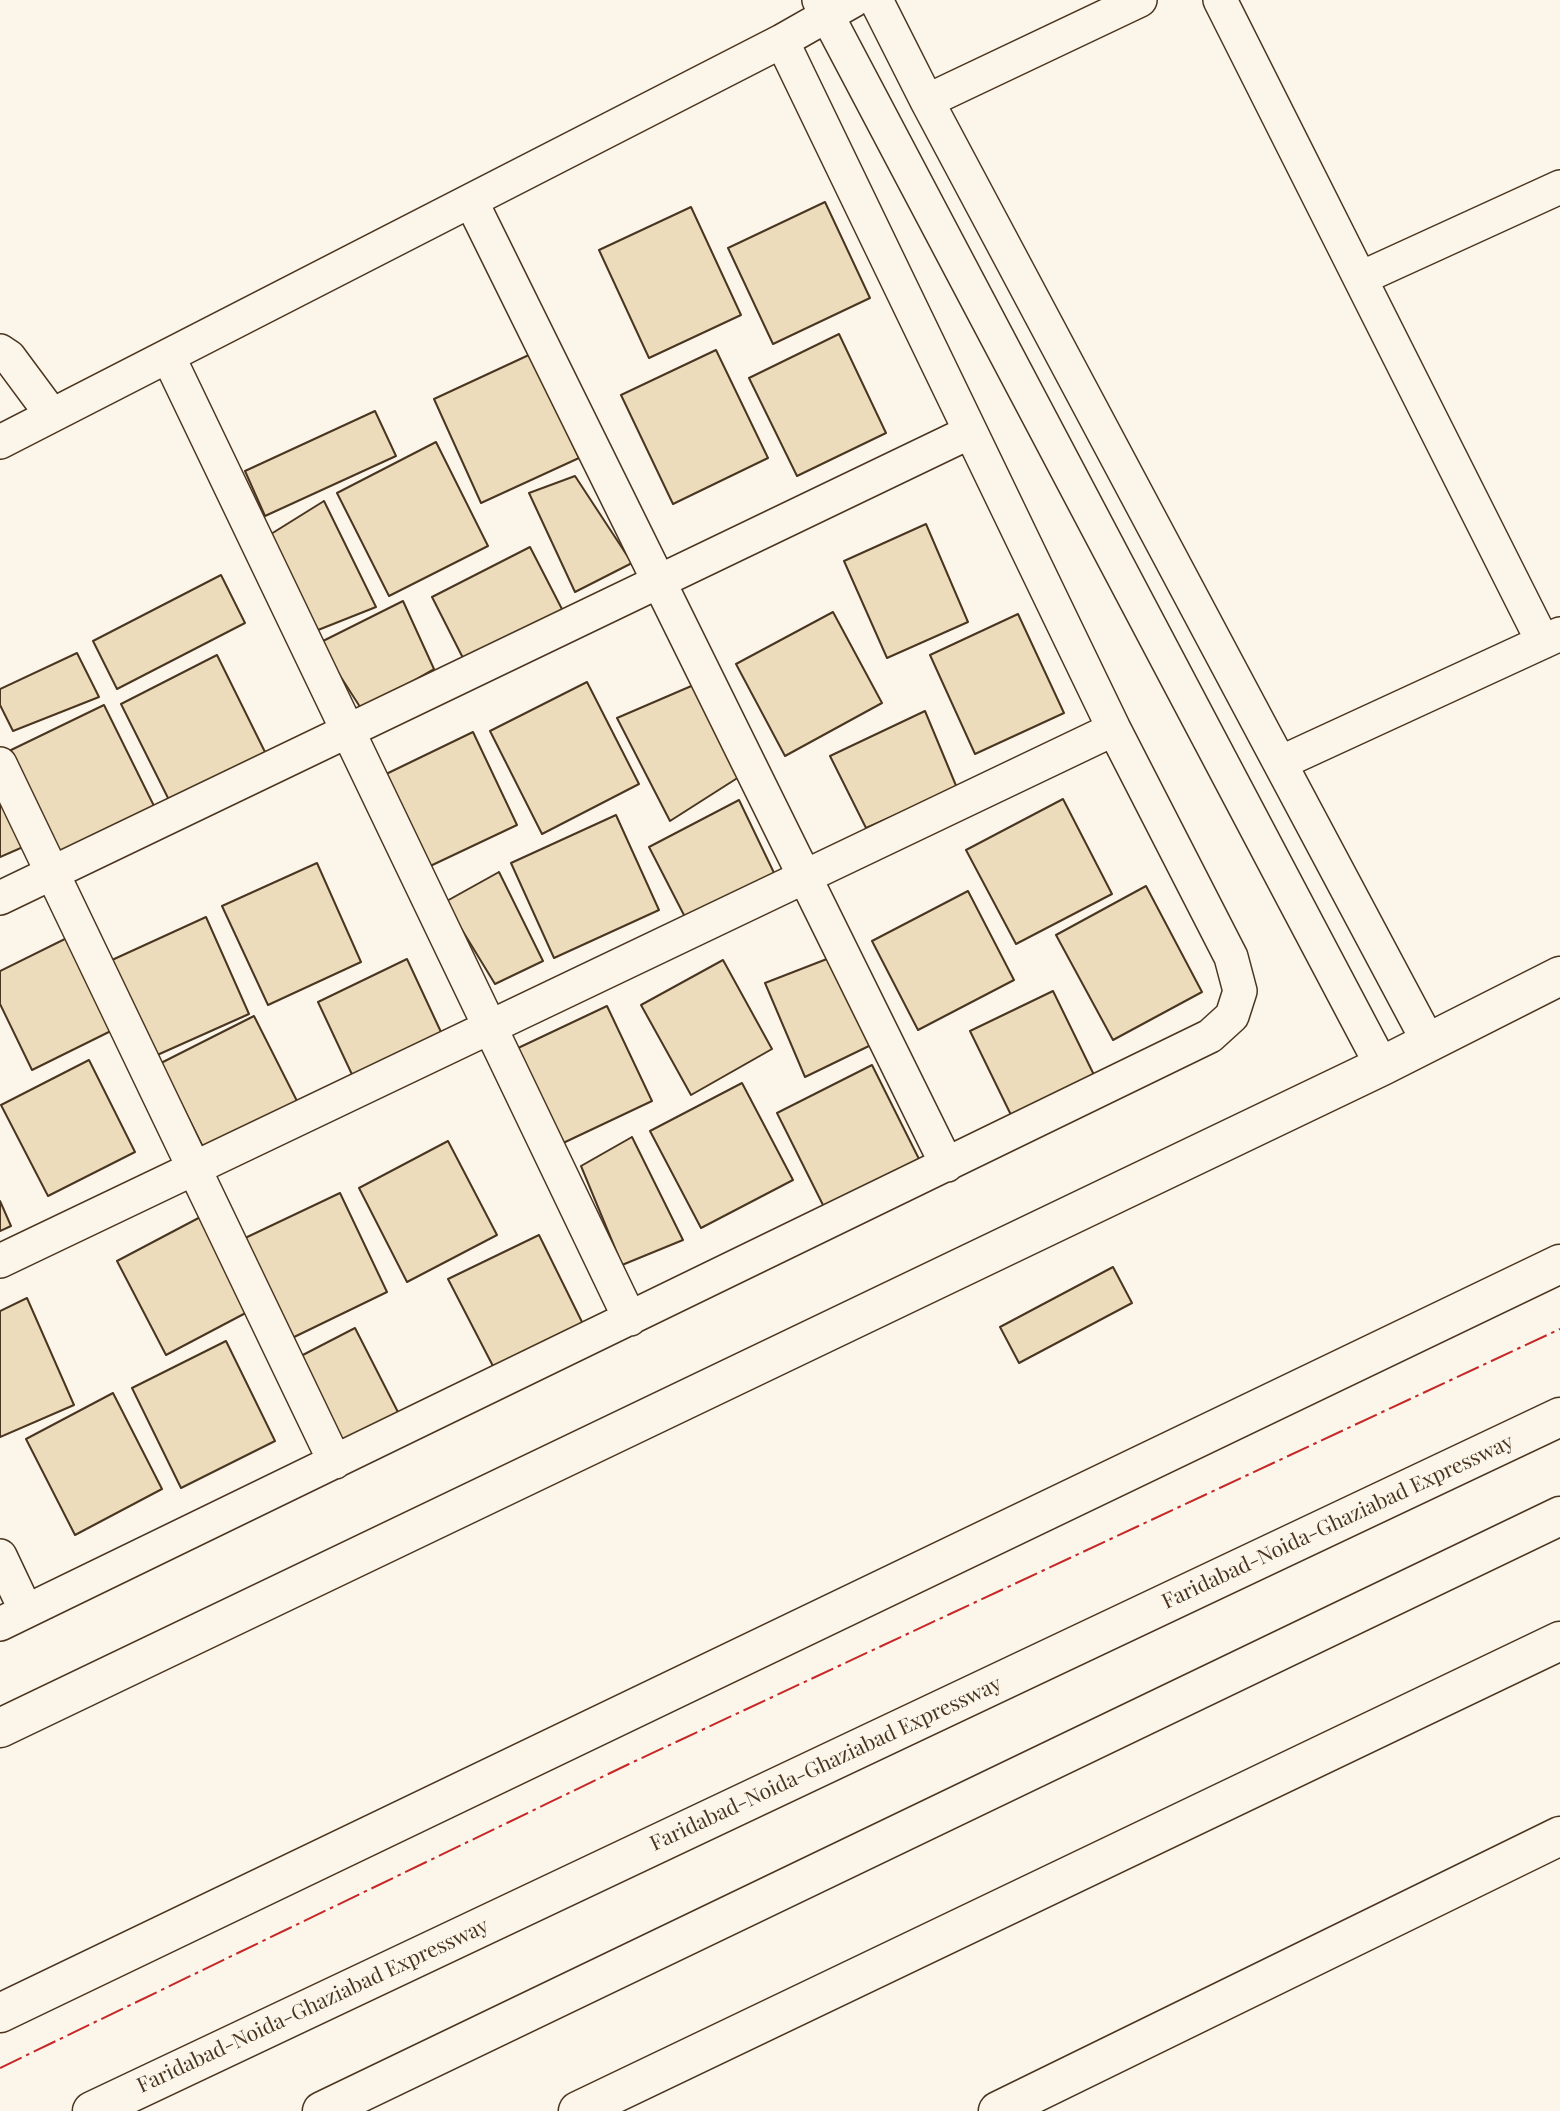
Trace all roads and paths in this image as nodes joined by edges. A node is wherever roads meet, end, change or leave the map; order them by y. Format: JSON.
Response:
{"nodes":[{"id":1,"x":876,"y":0,"type":"edge"},
{"id":2,"x":1140,"y":0,"type":"edge"},
{"id":3,"x":1220,"y":0,"type":"edge"},
{"id":4,"x":833,"y":5,"type":"edge"},
{"id":5,"x":782,"y":41,"type":"junction"},
{"id":6,"x":927,"y":101,"type":"junction"},
{"id":7,"x":1560,"y":187,"type":"edge"},
{"id":8,"x":471,"y":201,"type":"junction"},
{"id":9,"x":1361,"y":278,"type":"junction"},
{"id":10,"x":0,"y":351,"type":"edge"},
{"id":11,"x":168,"y":356,"type":"junction"},
{"id":12,"x":52,"y":415,"type":"junction"},
{"id":13,"x":970,"y":432,"type":"junction"},
{"id":14,"x":0,"y":442,"type":"edge"},
{"id":15,"x":659,"y":581,"type":"junction"},
{"id":16,"x":1552,"y":638,"type":"edge"},
{"id":17,"x":1114,"y":729,"type":"junction"},
{"id":18,"x":349,"y":730,"type":"junction"},
{"id":19,"x":1280,"y":763,"type":"junction"},
{"id":20,"x":0,"y":764,"type":"edge"},
{"id":21,"x":52,"y":872,"type":"junction"},
{"id":22,"x":804,"y":877,"type":"junction"},
{"id":23,"x":0,"y":898,"type":"edge"},
{"id":24,"x":1560,"y":976,"type":"edge"},
{"id":25,"x":491,"y":1026,"type":"junction"},
{"id":26,"x":1428,"y":1041,"type":"junction"},
{"id":27,"x":1382,"y":1066,"type":"junction"},
{"id":28,"x":947,"y":1165,"type":"junction"},
{"id":29,"x":194,"y":1168,"type":"junction"},
{"id":30,"x":0,"y":1261,"type":"edge"},
{"id":31,"x":1560,"y":1264,"type":"edge"},
{"id":32,"x":630,"y":1319,"type":"junction"},
{"id":33,"x":1560,"y":1417,"type":"edge"},
{"id":34,"x":335,"y":1462,"type":"junction"},
{"id":35,"x":1560,"y":1517,"type":"edge"},
{"id":36,"x":0,"y":1556,"type":"edge"},
{"id":37,"x":13,"y":1618,"type":"edge"},
{"id":38,"x":1560,"y":1641,"type":"edge"},
{"id":39,"x":0,"y":1728,"type":"edge"},
{"id":40,"x":1560,"y":1836,"type":"edge"},
{"id":41,"x":0,"y":2014,"type":"edge"},
{"id":42,"x":92,"y":2111,"type":"edge"},
{"id":43,"x":322,"y":2111,"type":"edge"},
{"id":44,"x":578,"y":2111,"type":"edge"},
{"id":45,"x":998,"y":2111,"type":"edge"}],
"edges":[{"from":1,"to":6,"type":"street"},
{"from":2,"to":6,"type":"street"},
{"from":3,"to":9,"type":"street"},
{"from":4,"to":5,"type":"street"},
{"from":4,"to":27,"type":"street"},
{"from":5,"to":8,"type":"street"},
{"from":5,"to":13,"type":"street"},
{"from":6,"to":19,"type":"street"},
{"from":7,"to":9,"type":"street"},
{"from":8,"to":11,"type":"street"},
{"from":8,"to":15,"type":"street"},
{"from":9,"to":16,"type":"street"},
{"from":10,"to":12,"type":"street"},
{"from":11,"to":12,"type":"street"},
{"from":11,"to":18,"type":"street"},
{"from":12,"to":14,"type":"street"},
{"from":13,"to":15,"type":"street"},
{"from":13,"to":17,"type":"street"},
{"from":15,"to":18,"type":"street"},
{"from":15,"to":22,"type":"street"},
{"from":16,"to":19,"type":"street"},
{"from":17,"to":22,"type":"street"},
{"from":17,"to":28,"type":"street"},
{"from":18,"to":21,"type":"street"},
{"from":18,"to":25,"type":"street"},
{"from":19,"to":26,"type":"street"},
{"from":20,"to":21,"type":"street"},
{"from":21,"to":23,"type":"street"},
{"from":21,"to":29,"type":"street"},
{"from":22,"to":25,"type":"street"},
{"from":22,"to":28,"type":"street"},
{"from":24,"to":26,"type":"street"},
{"from":25,"to":29,"type":"street"},
{"from":25,"to":32,"type":"street"},
{"from":26,"to":27,"type":"street"},
{"from":27,"to":39,"type":"street"},
{"from":28,"to":32,"type":"street"},
{"from":29,"to":30,"type":"street"},
{"from":29,"to":34,"type":"street"},
{"from":31,"to":41,"type":"street"},
{"from":32,"to":34,"type":"street"},
{"from":33,"to":42,"type":"street","name":"Faridabad-Noida-Ghaziabad Expressway"},
{"from":34,"to":37,"type":"street"},
{"from":35,"to":43,"type":"street"},
{"from":36,"to":37,"type":"street"},
{"from":38,"to":44,"type":"street"},
{"from":40,"to":45,"type":"street"}]}
